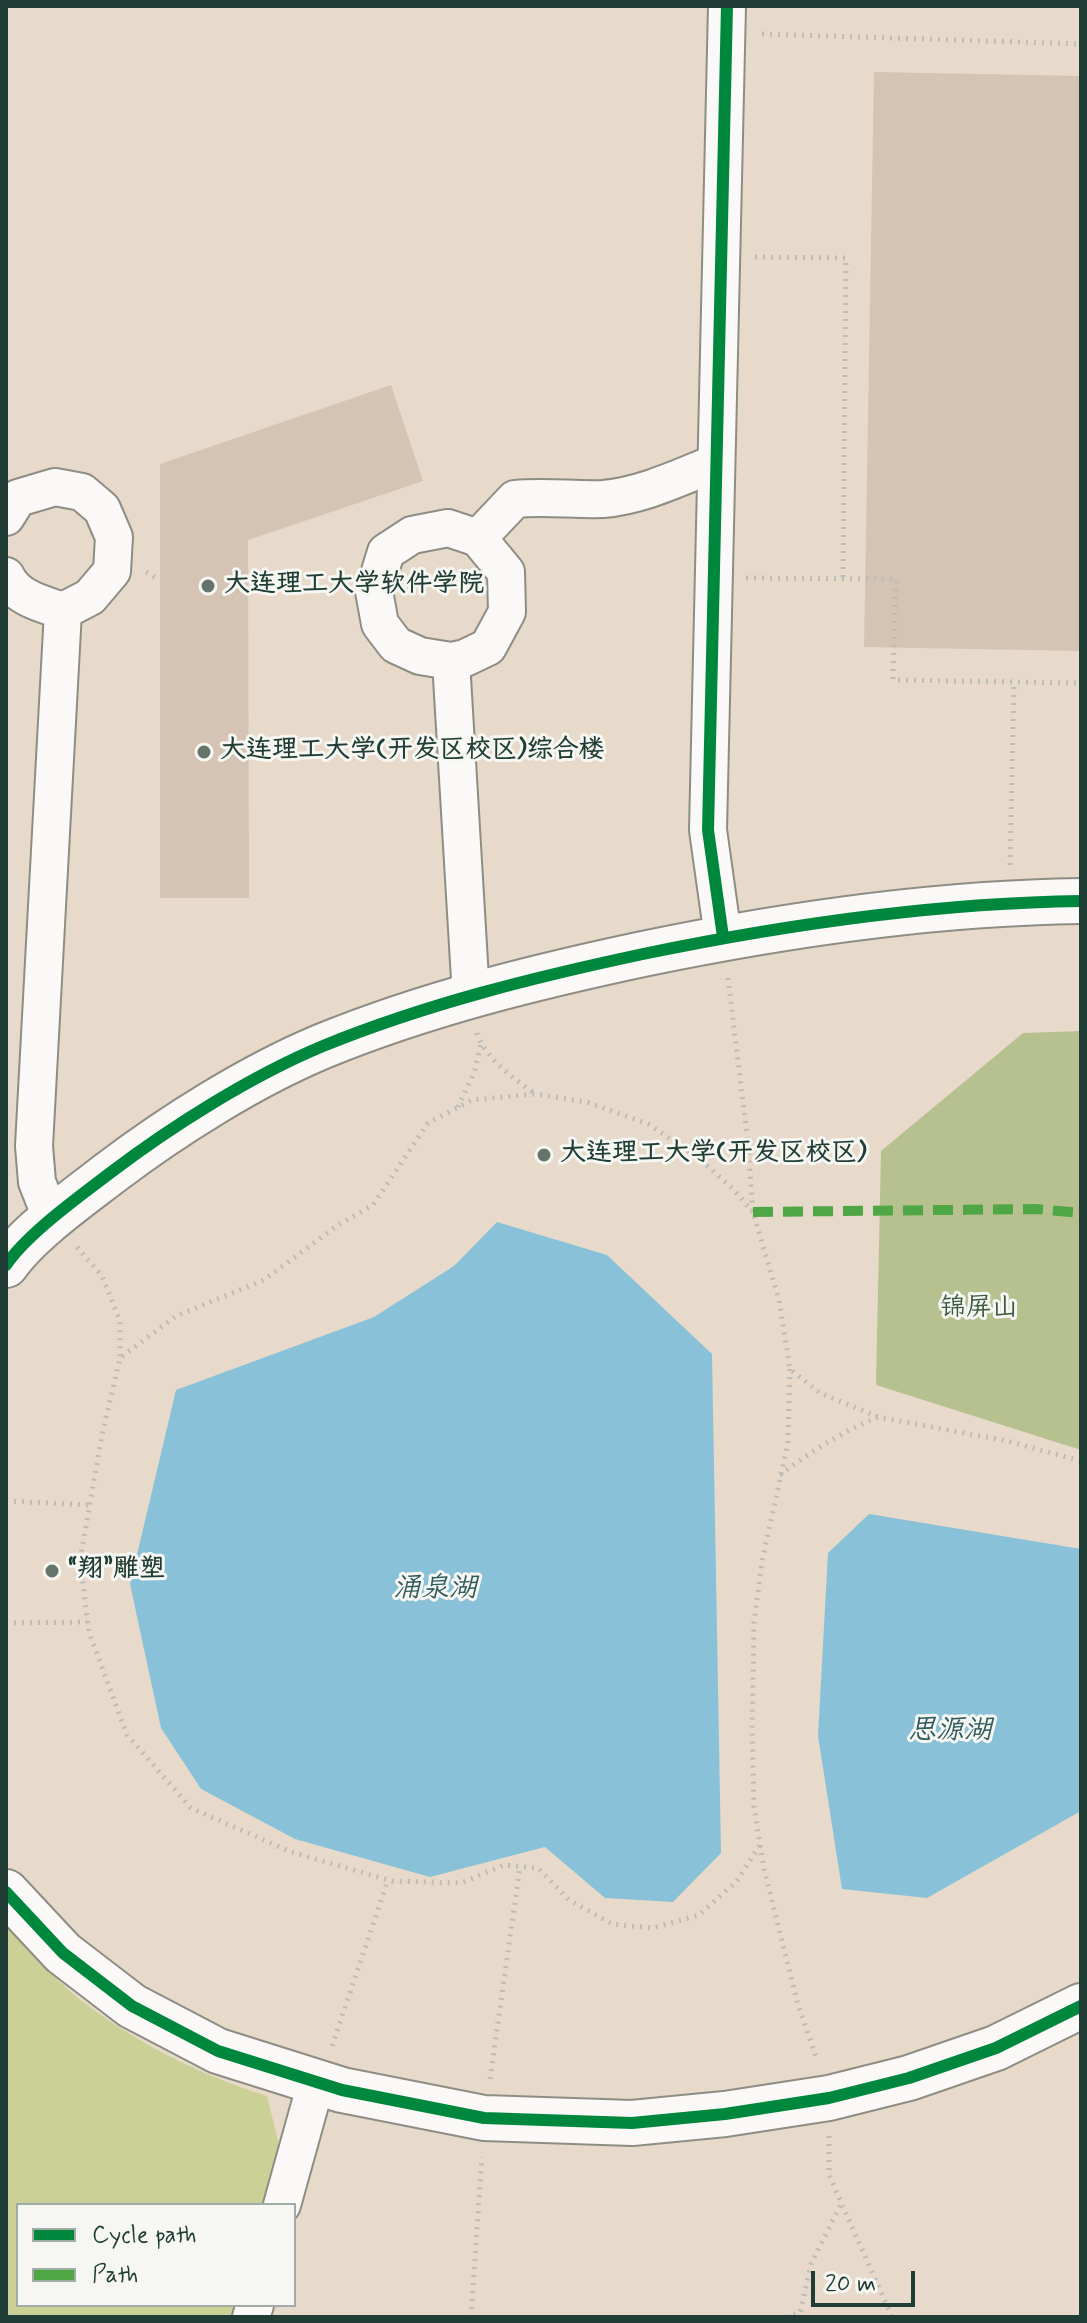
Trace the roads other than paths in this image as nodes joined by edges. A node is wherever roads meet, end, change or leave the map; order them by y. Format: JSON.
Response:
{"nodes":[{"id":1,"x":726,"y":20,"type":"edge"},
{"id":2,"x":716,"y":463,"type":"junction"},
{"id":3,"x":6,"y":517,"type":"edge"},
{"id":4,"x":478,"y":538,"type":"junction"},
{"id":5,"x":6,"y":576,"type":"edge"},
{"id":6,"x":63,"y":611,"type":"junction"},
{"id":7,"x":451,"y":661,"type":"junction"},
{"id":8,"x":1081,"y":901,"type":"edge"},
{"id":9,"x":723,"y":937,"type":"junction"},
{"id":10,"x":465,"y":999,"type":"junction"},
{"id":11,"x":52,"y":1220,"type":"junction"},
{"id":12,"x":6,"y":1265,"type":"edge"},
{"id":13,"x":6,"y":1892,"type":"edge"},
{"id":14,"x":1081,"y":2006,"type":"edge"},
{"id":15,"x":318,"y":2083,"type":"junction"},
{"id":16,"x":283,"y":2203,"type":"edge"}],
"edges":[{"from":1,"to":2,"type":"street"},
{"from":2,"to":4,"type":"street"},
{"from":2,"to":9,"type":"street"},
{"from":3,"to":6,"type":"street"},
{"from":4,"to":7,"type":"street"},
{"from":4,"to":7,"type":"street"},
{"from":5,"to":6,"type":"street"},
{"from":6,"to":11,"type":"street"},
{"from":7,"to":10,"type":"street"},
{"from":8,"to":9,"type":"street"},
{"from":9,"to":10,"type":"street"},
{"from":10,"to":11,"type":"street"},
{"from":11,"to":12,"type":"street"},
{"from":13,"to":15,"type":"street"},
{"from":14,"to":15,"type":"street"},
{"from":15,"to":16,"type":"street"}]}
